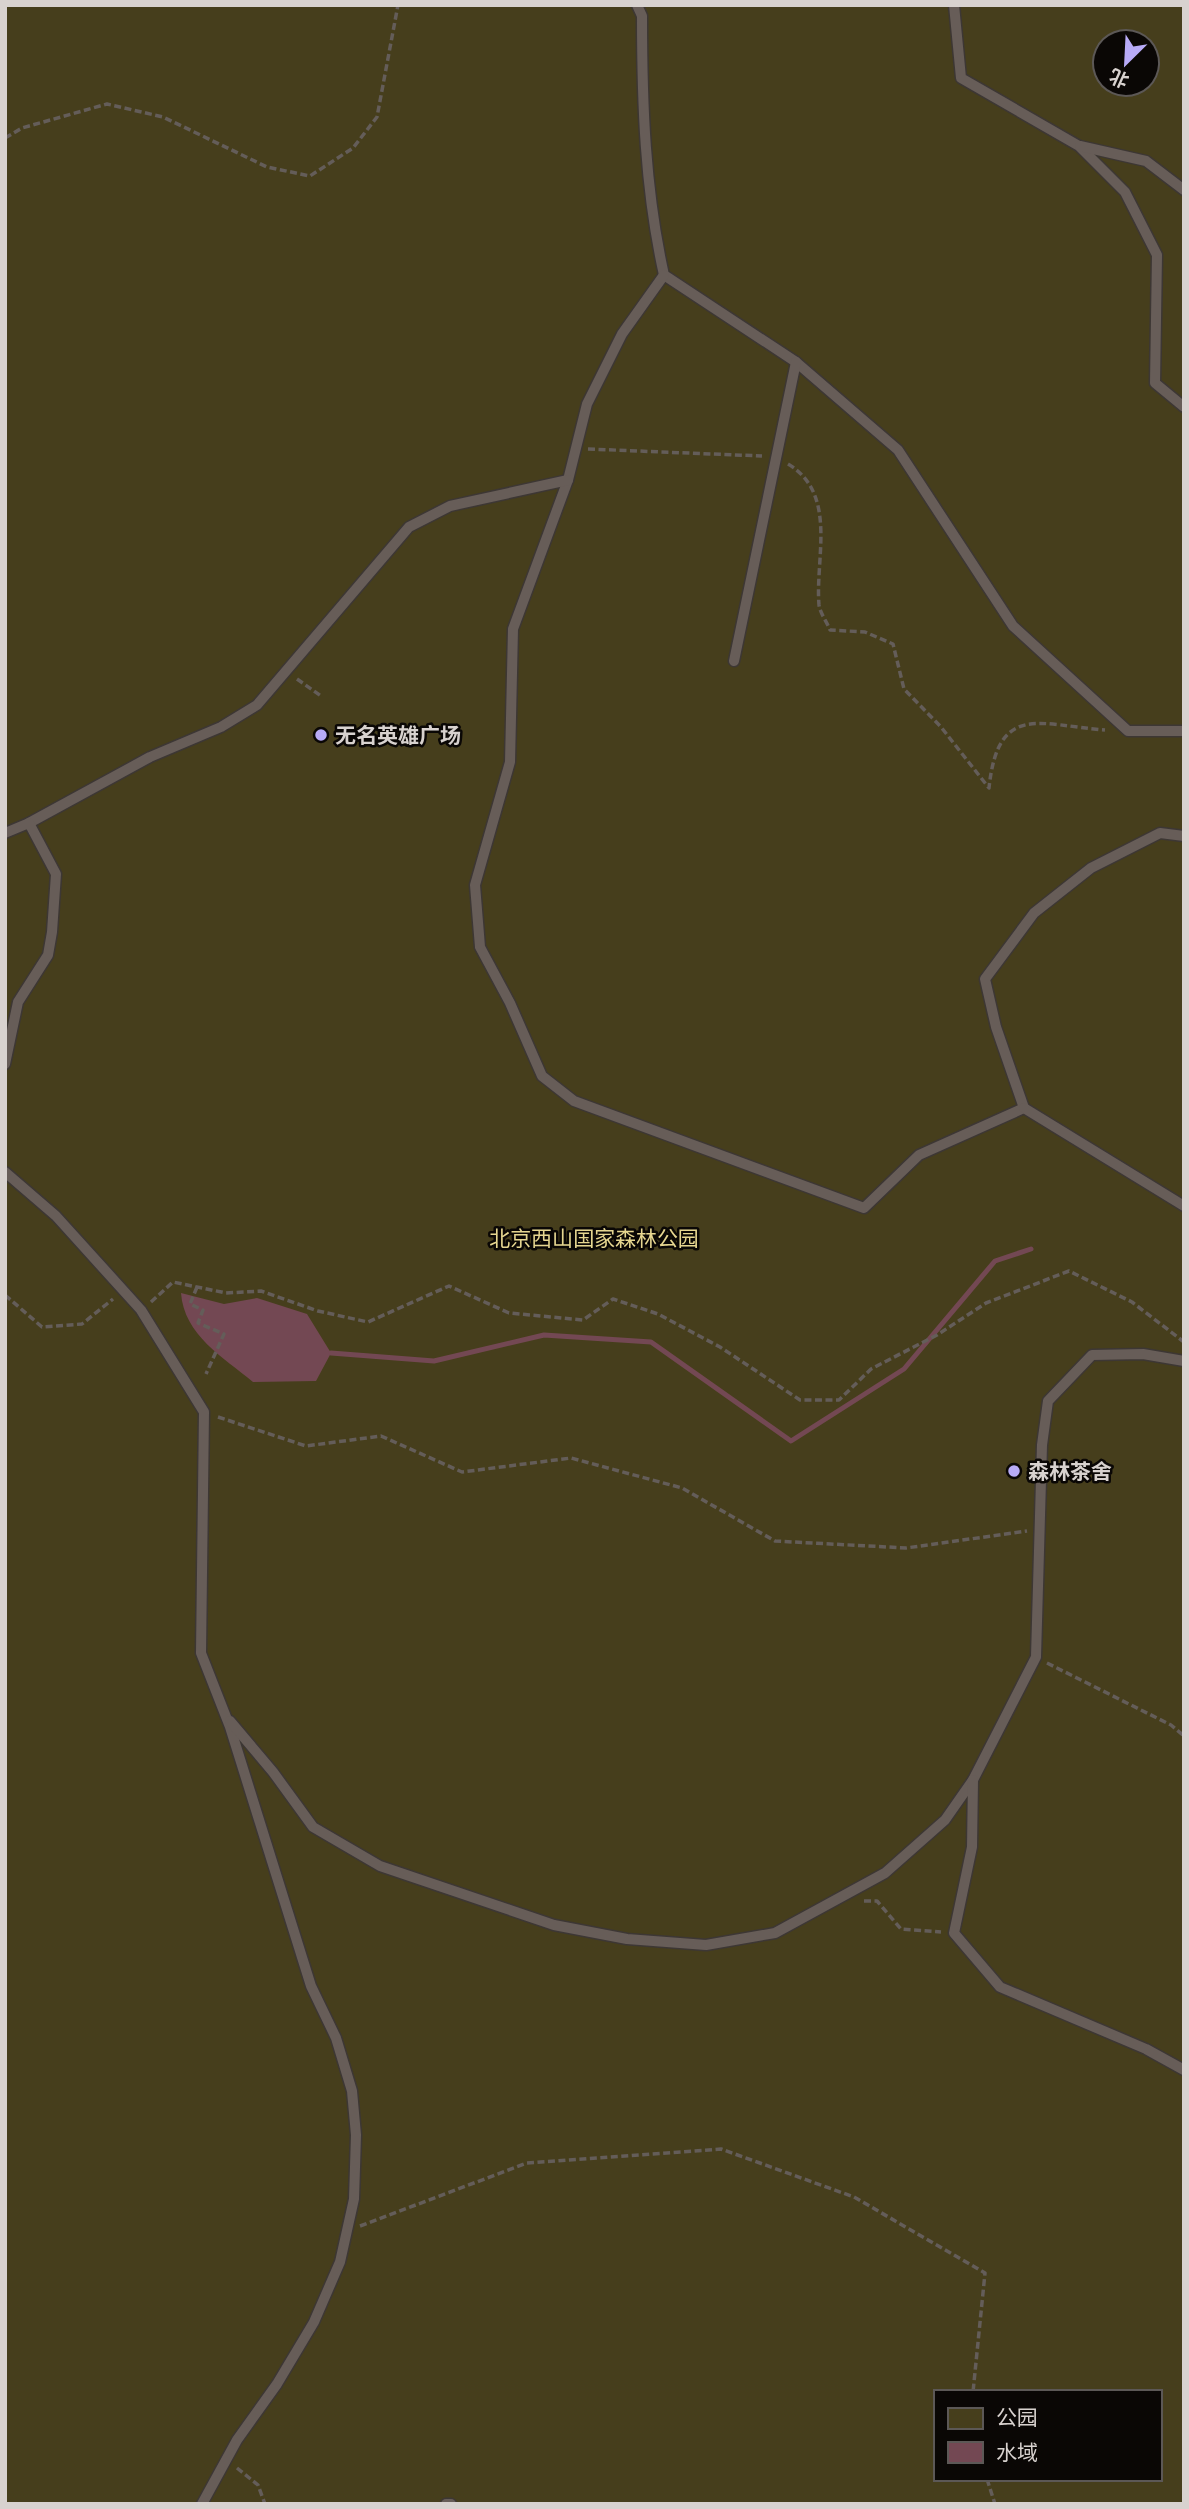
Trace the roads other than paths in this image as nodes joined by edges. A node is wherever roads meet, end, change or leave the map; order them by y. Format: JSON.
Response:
{"nodes":[{"id":1,"x":637,"y":5,"type":"edge"},
{"id":2,"x":954,"y":5,"type":"edge"},
{"id":3,"x":1079,"y":146,"type":"junction"},
{"id":4,"x":1184,"y":190,"type":"edge"},
{"id":5,"x":664,"y":275,"type":"junction"},
{"id":6,"x":796,"y":362,"type":"junction"},
{"id":7,"x":1184,"y":407,"type":"edge"},
{"id":8,"x":568,"y":480,"type":"junction"},
{"id":9,"x":734,"y":661,"type":"dead end"},
{"id":10,"x":1184,"y":731,"type":"edge"},
{"id":11,"x":29,"y":823,"type":"junction"},
{"id":12,"x":5,"y":834,"type":"edge"},
{"id":13,"x":1184,"y":835,"type":"edge"},
{"id":14,"x":5,"y":1064,"type":"edge"},
{"id":15,"x":1024,"y":1108,"type":"junction"},
{"id":16,"x":5,"y":1172,"type":"edge"},
{"id":17,"x":1184,"y":1206,"type":"edge"},
{"id":18,"x":1184,"y":1361,"type":"edge"},
{"id":19,"x":226,"y":1716,"type":"junction"},
{"id":20,"x":973,"y":1780,"type":"junction"},
{"id":21,"x":1184,"y":2070,"type":"edge"},
{"id":22,"x":202,"y":2504,"type":"edge"},
{"id":23,"x":446,"y":2504,"type":"edge"},
{"id":24,"x":451,"y":2504,"type":"edge"}],
"edges":[{"from":1,"to":5,"type":"lane"},
{"from":2,"to":3,"type":"lane"},
{"from":3,"to":4,"type":"lane"},
{"from":3,"to":7,"type":"lane"},
{"from":5,"to":6,"type":"lane"},
{"from":5,"to":8,"type":"lane"},
{"from":6,"to":9,"type":"lane"},
{"from":6,"to":10,"type":"lane"},
{"from":8,"to":11,"type":"lane"},
{"from":8,"to":15,"type":"lane"},
{"from":11,"to":12,"type":"lane"},
{"from":11,"to":14,"type":"lane"},
{"from":13,"to":15,"type":"lane"},
{"from":15,"to":17,"type":"lane"},
{"from":16,"to":19,"type":"lane"},
{"from":18,"to":20,"type":"lane"},
{"from":19,"to":20,"type":"lane"},
{"from":19,"to":22,"type":"lane"},
{"from":20,"to":21,"type":"lane"},
{"from":23,"to":24,"type":"lane"}]}
